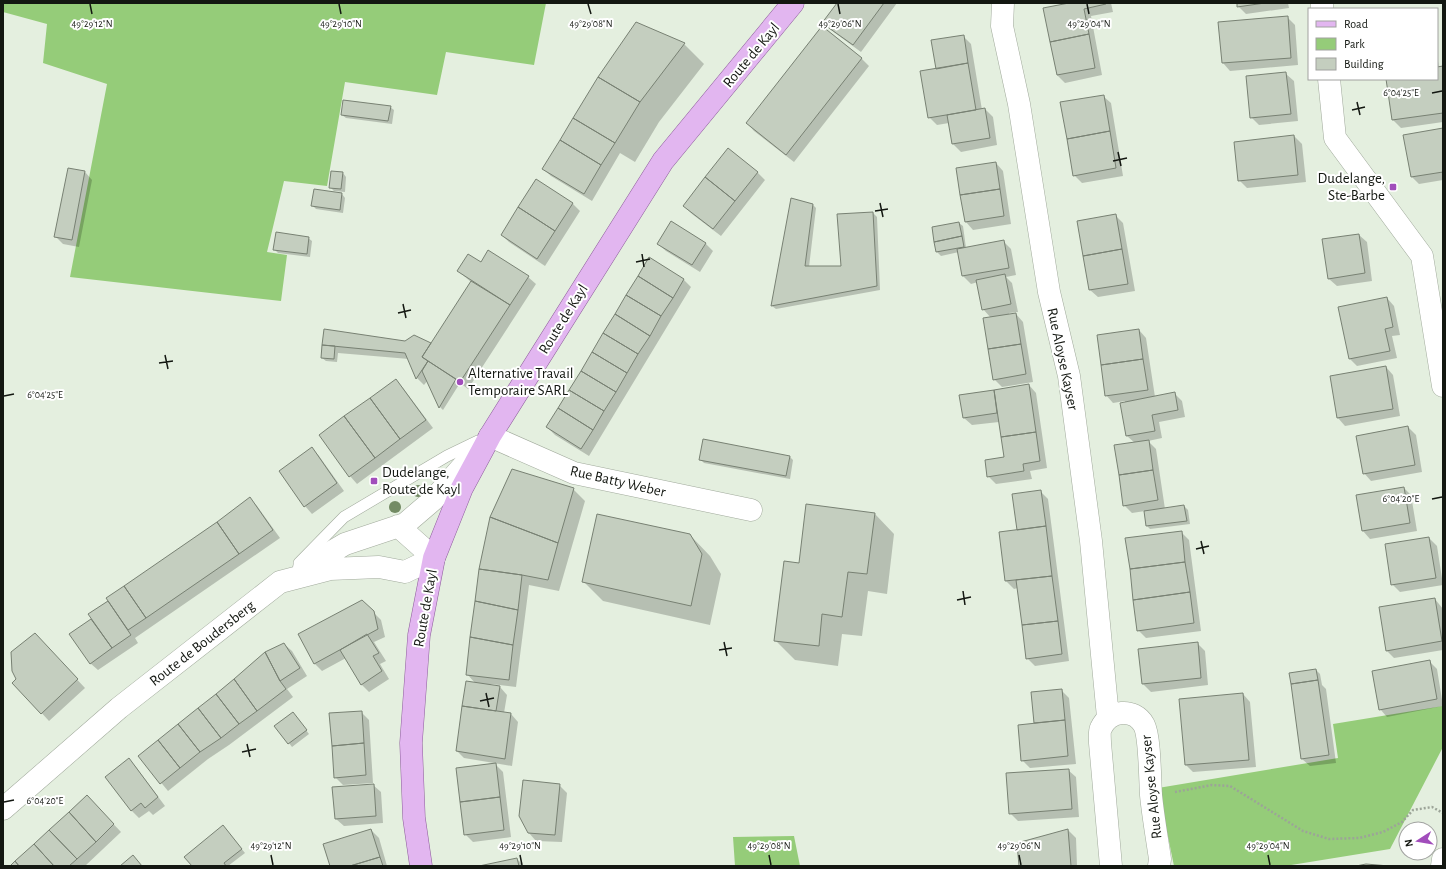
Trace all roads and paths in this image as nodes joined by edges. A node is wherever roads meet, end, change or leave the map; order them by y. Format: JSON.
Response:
{"nodes":[{"id":1,"x":793,"y":3,"type":"edge"},
{"id":2,"x":1003,"y":3,"type":"edge"},
{"id":3,"x":1329,"y":80,"type":"edge"},
{"id":4,"x":1439,"y":333,"type":"edge"},
{"id":5,"x":1443,"y":386,"type":"edge"},
{"id":6,"x":490,"y":436,"type":"junction"},
{"id":7,"x":751,"y":510,"type":"dead end"},
{"id":8,"x":398,"y":526,"type":"junction"},
{"id":9,"x":434,"y":558,"type":"junction"},
{"id":10,"x":280,"y":582,"type":"junction"},
{"id":11,"x":1108,"y":718,"type":"junction"},
{"id":12,"x":1151,"y":797,"type":"junction"},
{"id":13,"x":3,"y":809,"type":"edge"},
{"id":14,"x":1443,"y":813,"type":"edge"},
{"id":15,"x":1443,"y":859,"type":"edge"},
{"id":16,"x":421,"y":866,"type":"edge"},
{"id":17,"x":1111,"y":866,"type":"edge"},
{"id":18,"x":1159,"y":866,"type":"edge"},
{"id":19,"x":1442,"y":866,"type":"edge"}],
"edges":[{"from":1,"to":6,"type":"main road","name":"Route de Kayl"},
{"from":2,"to":11,"type":"street","name":"Rue Aloyse Kayser"},
{"from":3,"to":4,"type":"street"},
{"from":4,"to":5,"type":"street"},
{"from":6,"to":7,"type":"street","name":"Rue Batty Weber"},
{"from":6,"to":8,"type":"street"},
{"from":6,"to":9,"type":"main road","name":"Route de Kayl"},
{"from":6,"to":10,"type":"lane"},
{"from":8,"to":9,"type":"street"},
{"from":8,"to":10,"type":"street"},
{"from":9,"to":10,"type":"street","name":"Route de Boudersberg"},
{"from":9,"to":16,"type":"main road","name":"Route de Kayl"},
{"from":10,"to":13,"type":"street","name":"Route de Boudersberg"},
{"from":11,"to":12,"type":"street","name":"Rue Aloyse Kayser"},
{"from":11,"to":17,"type":"street"},
{"from":12,"to":14,"type":"path"},
{"from":12,"to":18,"type":"street","name":"Rue Aloyse Kayser"},
{"from":15,"to":19,"type":"street"}]}
